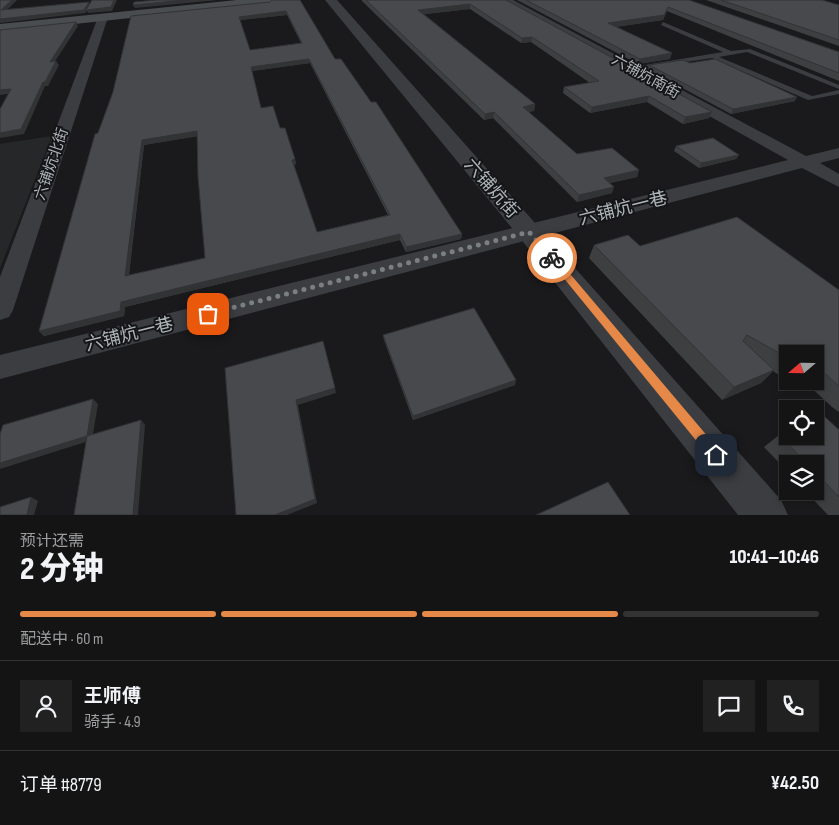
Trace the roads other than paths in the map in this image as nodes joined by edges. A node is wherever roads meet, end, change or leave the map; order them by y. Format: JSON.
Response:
{"nodes":[{"id":1,"x":270,"y":0,"type":"edge"},
{"id":2,"x":331,"y":0,"type":"edge"},
{"id":3,"x":506,"y":0,"type":"edge"},
{"id":4,"x":103,"y":17,"type":"junction"},
{"id":5,"x":663,"y":24,"type":"edge"},
{"id":6,"x":0,"y":28,"type":"edge"},
{"id":7,"x":730,"y":53,"type":"junction"},
{"id":8,"x":713,"y":56,"type":"junction"},
{"id":9,"x":632,"y":69,"type":"junction"},
{"id":10,"x":839,"y":87,"type":"edge"},
{"id":11,"x":839,"y":92,"type":"edge"},
{"id":12,"x":839,"y":153,"type":"edge"},
{"id":13,"x":804,"y":162,"type":"junction"},
{"id":14,"x":839,"y":181,"type":"edge"},
{"id":15,"x":529,"y":232,"type":"junction"},
{"id":16,"x":0,"y":310,"type":"edge"},
{"id":17,"x":0,"y":366,"type":"edge"},
{"id":18,"x":766,"y":515,"type":"edge"}],
"edges":[{"from":1,"to":4,"type":"main road"},
{"from":2,"to":15,"type":"street","name":"六铺炕街"},
{"from":3,"to":9,"type":"street","name":"六铺炕南街"},
{"from":4,"to":6,"type":"main road"},
{"from":4,"to":16,"type":"street","name":"六铺炕北街"},
{"from":5,"to":7,"type":"lane"},
{"from":7,"to":8,"type":"lane"},
{"from":7,"to":10,"type":"lane"},
{"from":8,"to":9,"type":"lane"},
{"from":8,"to":11,"type":"lane"},
{"from":9,"to":13,"type":"street","name":"六铺炕南街"},
{"from":12,"to":13,"type":"street","name":"六铺炕一巷"},
{"from":13,"to":14,"type":"street","name":"六铺炕南街"},
{"from":13,"to":15,"type":"street","name":"六铺炕一巷"},
{"from":15,"to":17,"type":"street","name":"六铺炕一巷"},
{"from":15,"to":18,"type":"street","name":"六铺炕街"}]}
